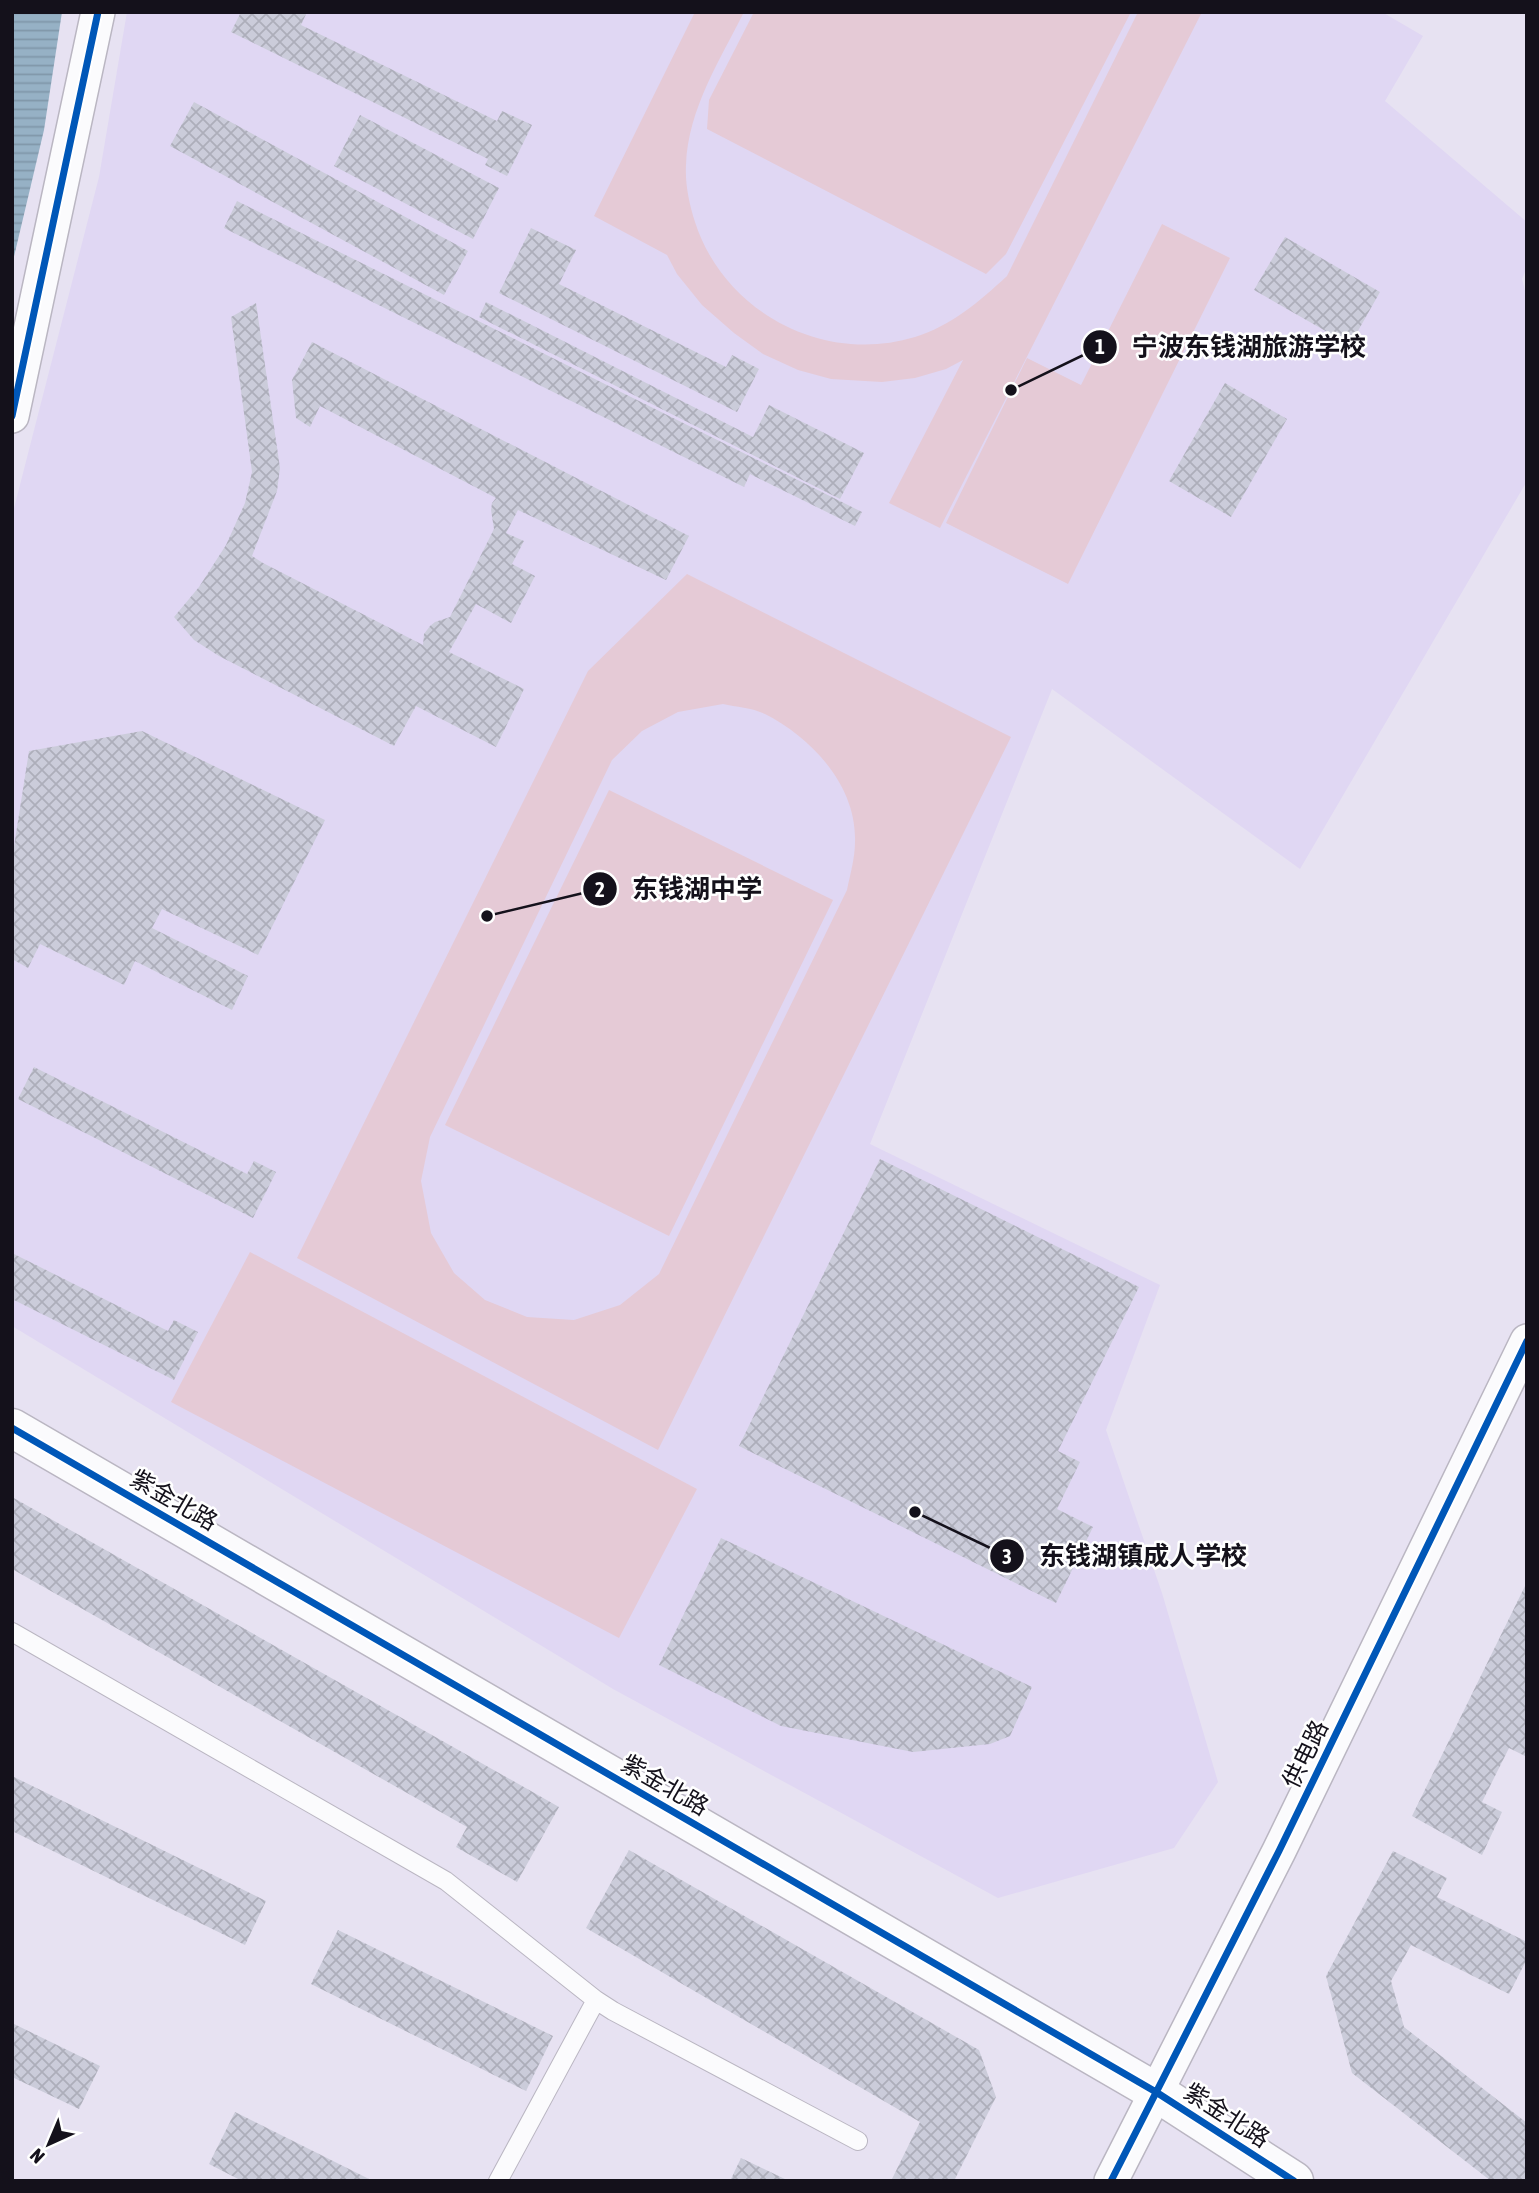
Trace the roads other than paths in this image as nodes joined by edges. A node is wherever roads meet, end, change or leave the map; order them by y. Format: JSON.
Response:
{"nodes":[{"id":1,"x":98,"y":12,"type":"edge"},
{"id":2,"x":12,"y":416,"type":"edge"},
{"id":3,"x":1527,"y":1341,"type":"edge"},
{"id":4,"x":12,"y":1429,"type":"edge"},
{"id":5,"x":12,"y":1632,"type":"edge"},
{"id":6,"x":596,"y":2000,"type":"junction"},
{"id":7,"x":1156,"y":2092,"type":"junction"},
{"id":8,"x":859,"y":2140,"type":"dead end"},
{"id":9,"x":498,"y":2181,"type":"edge"},
{"id":10,"x":1111,"y":2181,"type":"edge"},
{"id":11,"x":1294,"y":2181,"type":"edge"}],
"edges":[{"from":1,"to":2,"type":"street"},
{"from":3,"to":7,"type":"street","name":"供电路"},
{"from":4,"to":7,"type":"street","name":"紫金北路"},
{"from":5,"to":6,"type":"lane"},
{"from":6,"to":8,"type":"lane"},
{"from":6,"to":9,"type":"lane"},
{"from":7,"to":10,"type":"street","name":"供电路"},
{"from":7,"to":11,"type":"street","name":"紫金北路"}]}
